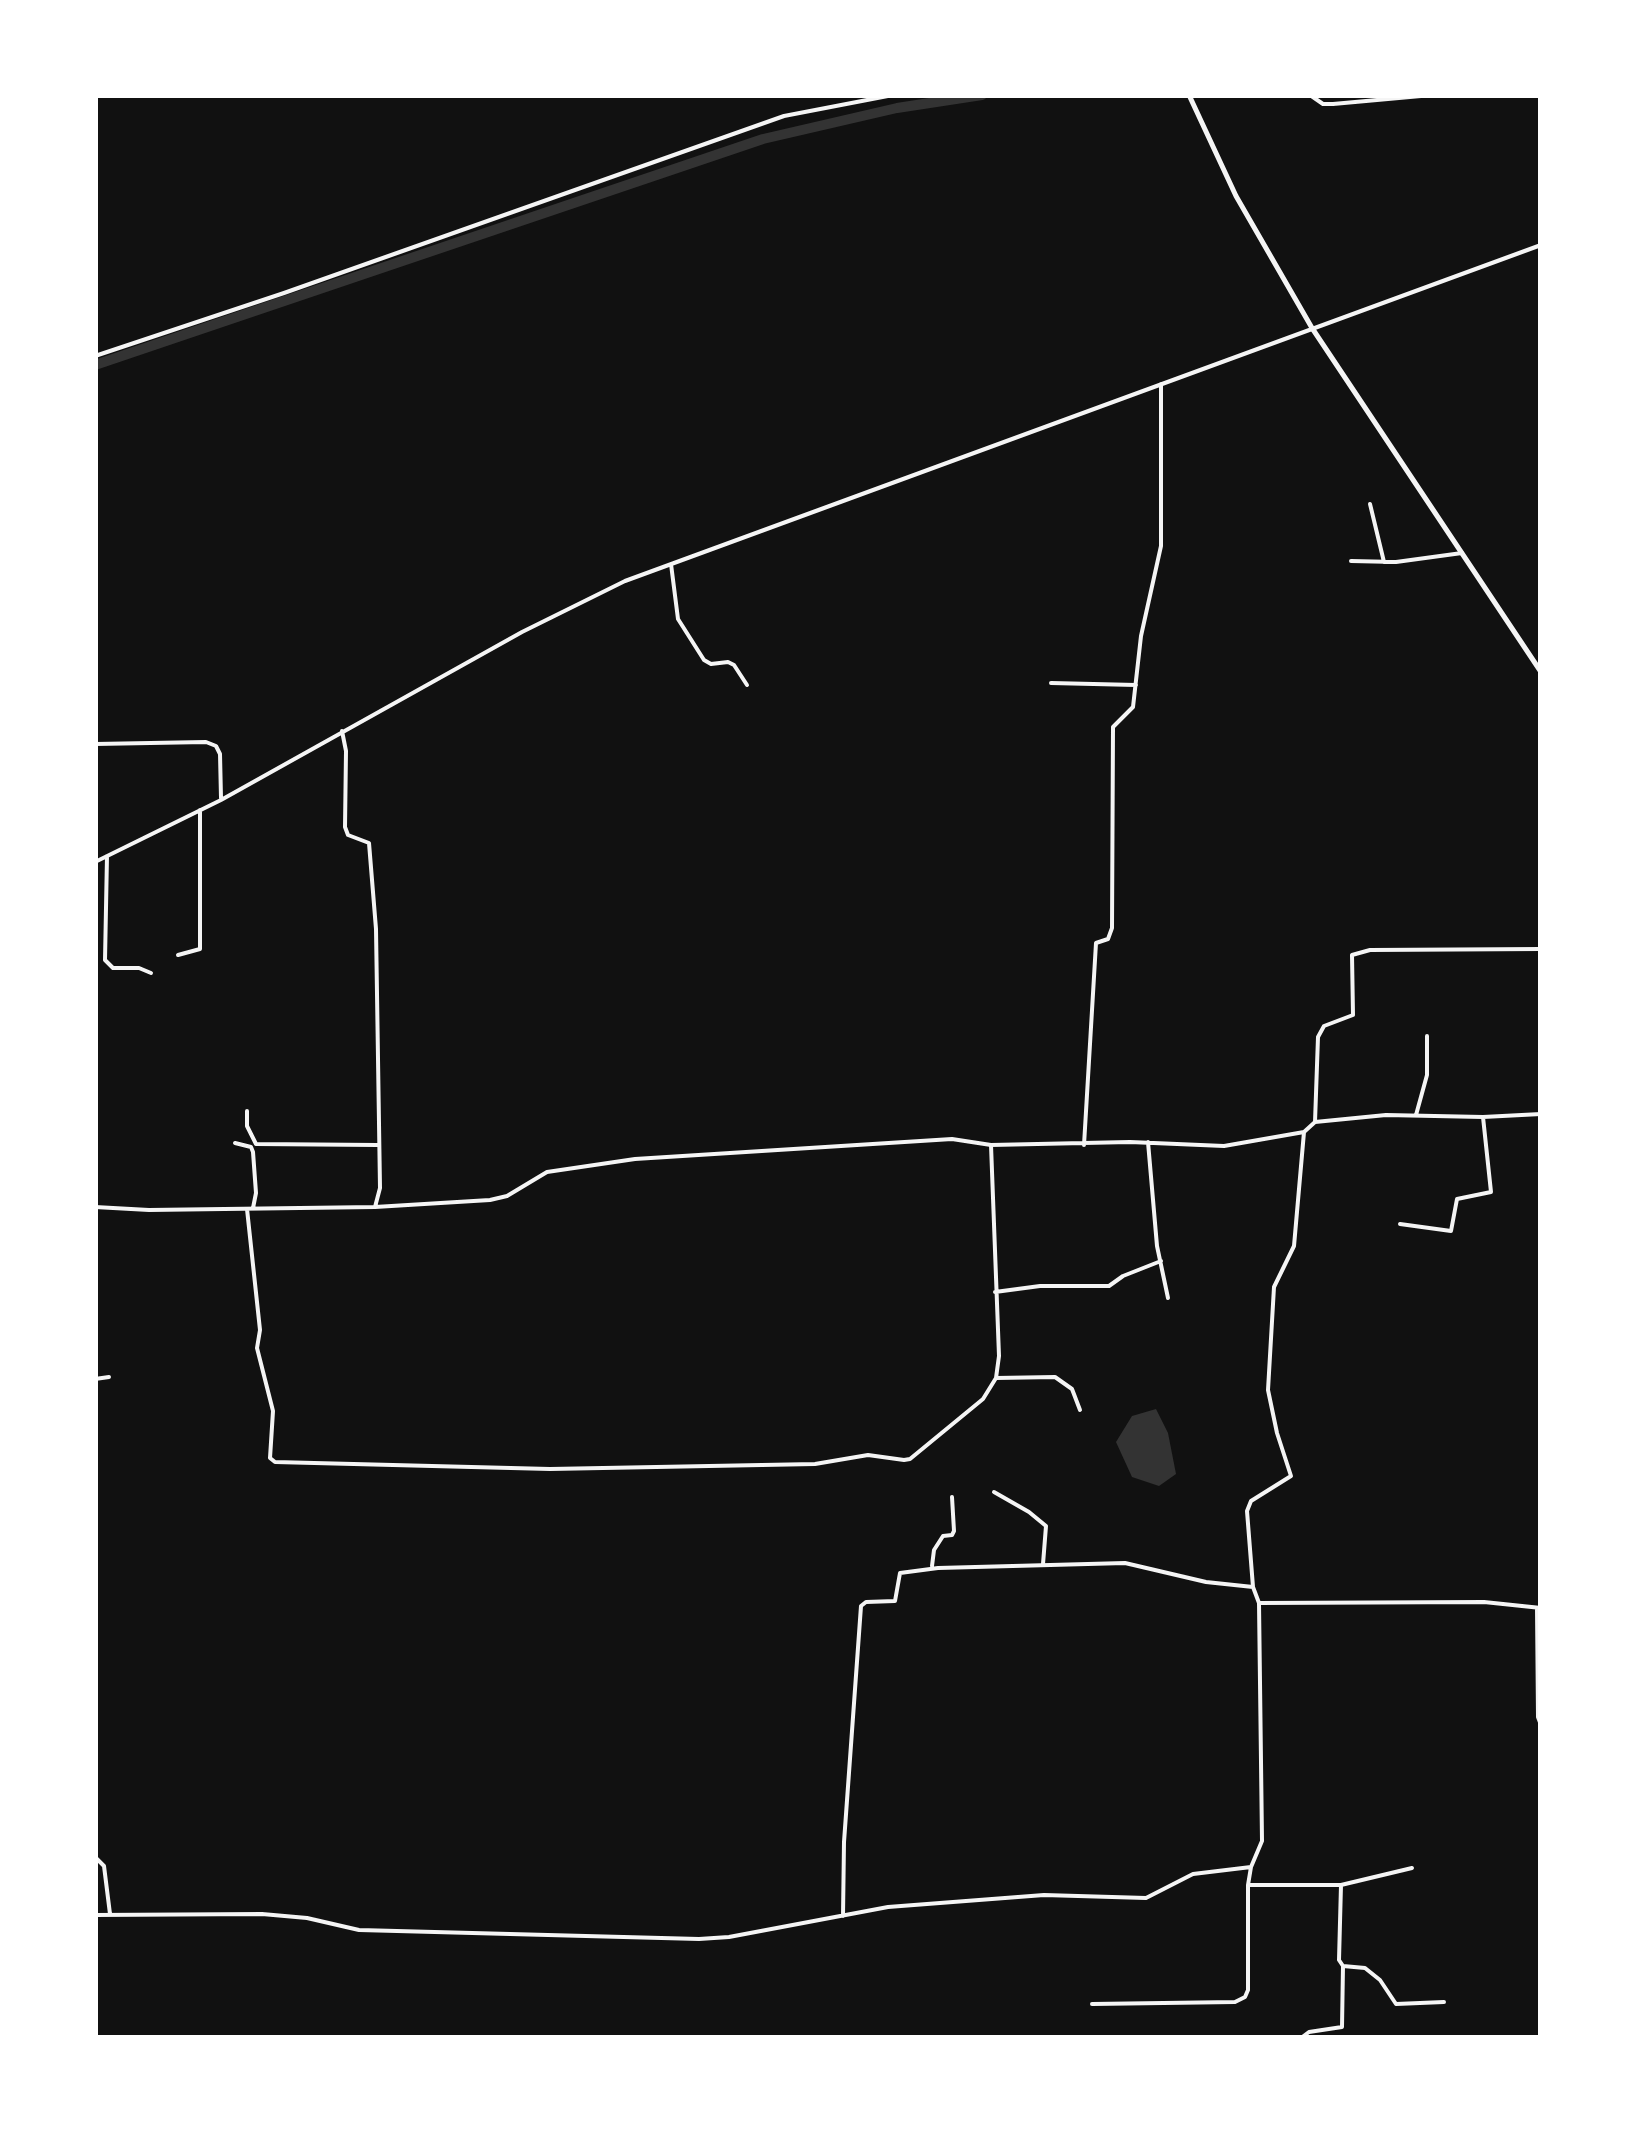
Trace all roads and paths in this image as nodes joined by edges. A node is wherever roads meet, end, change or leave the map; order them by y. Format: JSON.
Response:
{"nodes":[{"id":1,"x":840,"y":95,"type":"edge"},
{"id":2,"x":894,"y":95,"type":"edge"},
{"id":3,"x":1188,"y":95,"type":"edge"},
{"id":4,"x":1310,"y":95,"type":"edge"},
{"id":5,"x":1432,"y":95,"type":"edge"},
{"id":6,"x":840,"y":104,"type":"junction"},
{"id":7,"x":1541,"y":244,"type":"edge"},
{"id":8,"x":1312,"y":328,"type":"junction"},
{"id":9,"x":95,"y":356,"type":"edge"},
{"id":10,"x":1161,"y":384,"type":"junction"},
{"id":11,"x":1370,"y":504,"type":"dead end"},
{"id":12,"x":1462,"y":553,"type":"junction"},
{"id":13,"x":1351,"y":561,"type":"dead end"},
{"id":14,"x":1384,"y":563,"type":"junction"},
{"id":15,"x":671,"y":564,"type":"junction"},
{"id":16,"x":1541,"y":672,"type":"edge"},
{"id":17,"x":1051,"y":683,"type":"dead end"},
{"id":18,"x":746,"y":685,"type":"dead end"},
{"id":19,"x":1136,"y":685,"type":"junction"},
{"id":20,"x":342,"y":731,"type":"junction"},
{"id":21,"x":95,"y":744,"type":"edge"},
{"id":22,"x":222,"y":800,"type":"junction"},
{"id":23,"x":200,"y":810,"type":"junction"},
{"id":24,"x":107,"y":856,"type":"junction"},
{"id":25,"x":95,"y":862,"type":"edge"},
{"id":26,"x":1541,"y":950,"type":"edge"},
{"id":27,"x":178,"y":955,"type":"dead end"},
{"id":28,"x":151,"y":973,"type":"dead end"},
{"id":29,"x":1427,"y":1036,"type":"dead end"},
{"id":30,"x":247,"y":1111,"type":"dead end"},
{"id":31,"x":1541,"y":1114,"type":"edge"},
{"id":32,"x":1416,"y":1116,"type":"junction"},
{"id":33,"x":1483,"y":1117,"type":"junction"},
{"id":34,"x":1315,"y":1122,"type":"junction"},
{"id":35,"x":1304,"y":1132,"type":"junction"},
{"id":36,"x":1148,"y":1142,"type":"junction"},
{"id":37,"x":235,"y":1143,"type":"dead end"},
{"id":38,"x":377,"y":1145,"type":"junction"},
{"id":39,"x":1084,"y":1145,"type":"junction"},
{"id":40,"x":991,"y":1146,"type":"junction"},
{"id":41,"x":95,"y":1207,"type":"edge"},
{"id":42,"x":375,"y":1207,"type":"junction"},
{"id":43,"x":250,"y":1208,"type":"junction"},
{"id":44,"x":1400,"y":1224,"type":"dead end"},
{"id":45,"x":1162,"y":1261,"type":"junction"},
{"id":46,"x":995,"y":1292,"type":"junction"},
{"id":47,"x":1168,"y":1298,"type":"dead end"},
{"id":48,"x":110,"y":1377,"type":"dead end"},
{"id":49,"x":996,"y":1378,"type":"junction"},
{"id":50,"x":95,"y":1379,"type":"edge"},
{"id":51,"x":1080,"y":1410,"type":"dead end"},
{"id":52,"x":994,"y":1492,"type":"dead end"},
{"id":53,"x":952,"y":1498,"type":"dead end"},
{"id":54,"x":1043,"y":1566,"type":"junction"},
{"id":55,"x":932,"y":1568,"type":"junction"},
{"id":56,"x":1253,"y":1587,"type":"junction"},
{"id":57,"x":1259,"y":1604,"type":"junction"},
{"id":58,"x":1539,"y":1608,"type":"edge"},
{"id":59,"x":1541,"y":1725,"type":"edge"},
{"id":60,"x":95,"y":1857,"type":"edge"},
{"id":61,"x":1251,"y":1867,"type":"junction"},
{"id":62,"x":1412,"y":1868,"type":"dead end"},
{"id":63,"x":1248,"y":1884,"type":"junction"},
{"id":64,"x":1341,"y":1885,"type":"junction"},
{"id":65,"x":95,"y":1914,"type":"edge"},
{"id":66,"x":110,"y":1914,"type":"junction"},
{"id":67,"x":843,"y":1916,"type":"junction"},
{"id":68,"x":1343,"y":1966,"type":"junction"},
{"id":69,"x":1444,"y":2002,"type":"dead end"},
{"id":70,"x":1092,"y":2004,"type":"dead end"},
{"id":71,"x":1301,"y":2038,"type":"edge"}],
"edges":[{"from":1,"to":6,"type":"street"},
{"from":2,"to":6,"type":"street"},
{"from":3,"to":8,"type":"street"},
{"from":4,"to":5,"type":"street"},
{"from":6,"to":9,"type":"street"},
{"from":7,"to":8,"type":"street"},
{"from":8,"to":10,"type":"street"},
{"from":8,"to":12,"type":"street"},
{"from":10,"to":15,"type":"street"},
{"from":10,"to":19,"type":"street"},
{"from":11,"to":14,"type":"street"},
{"from":12,"to":14,"type":"street"},
{"from":12,"to":16,"type":"street"},
{"from":13,"to":14,"type":"street"},
{"from":15,"to":18,"type":"street"},
{"from":15,"to":20,"type":"street"},
{"from":17,"to":19,"type":"street"},
{"from":19,"to":39,"type":"street"},
{"from":20,"to":22,"type":"street"},
{"from":20,"to":38,"type":"street"},
{"from":21,"to":22,"type":"street"},
{"from":22,"to":23,"type":"street"},
{"from":23,"to":24,"type":"street"},
{"from":23,"to":27,"type":"street"},
{"from":24,"to":25,"type":"street"},
{"from":24,"to":28,"type":"street"},
{"from":26,"to":34,"type":"street"},
{"from":29,"to":32,"type":"street"},
{"from":30,"to":38,"type":"street"},
{"from":31,"to":33,"type":"street"},
{"from":32,"to":33,"type":"street"},
{"from":32,"to":34,"type":"street"},
{"from":33,"to":44,"type":"street"},
{"from":34,"to":35,"type":"street"},
{"from":35,"to":36,"type":"street"},
{"from":35,"to":56,"type":"street"},
{"from":36,"to":39,"type":"street"},
{"from":36,"to":45,"type":"street"},
{"from":37,"to":43,"type":"street"},
{"from":38,"to":42,"type":"street"},
{"from":39,"to":40,"type":"street"},
{"from":40,"to":42,"type":"street"},
{"from":40,"to":46,"type":"street"},
{"from":41,"to":43,"type":"street"},
{"from":42,"to":43,"type":"street"},
{"from":43,"to":49,"type":"street"},
{"from":45,"to":46,"type":"street"},
{"from":45,"to":47,"type":"street"},
{"from":46,"to":49,"type":"street"},
{"from":48,"to":50,"type":"street"},
{"from":49,"to":51,"type":"street"},
{"from":52,"to":54,"type":"street"},
{"from":53,"to":55,"type":"street"},
{"from":54,"to":55,"type":"street"},
{"from":54,"to":56,"type":"street"},
{"from":55,"to":67,"type":"street"},
{"from":56,"to":57,"type":"street"},
{"from":57,"to":58,"type":"street"},
{"from":57,"to":61,"type":"street"},
{"from":58,"to":59,"type":"street"},
{"from":60,"to":66,"type":"street"},
{"from":61,"to":63,"type":"street"},
{"from":61,"to":67,"type":"street"},
{"from":62,"to":64,"type":"street"},
{"from":63,"to":64,"type":"street"},
{"from":63,"to":70,"type":"street"},
{"from":64,"to":68,"type":"street"},
{"from":65,"to":66,"type":"street"},
{"from":66,"to":67,"type":"street"},
{"from":68,"to":69,"type":"street"},
{"from":68,"to":71,"type":"street"}]}
